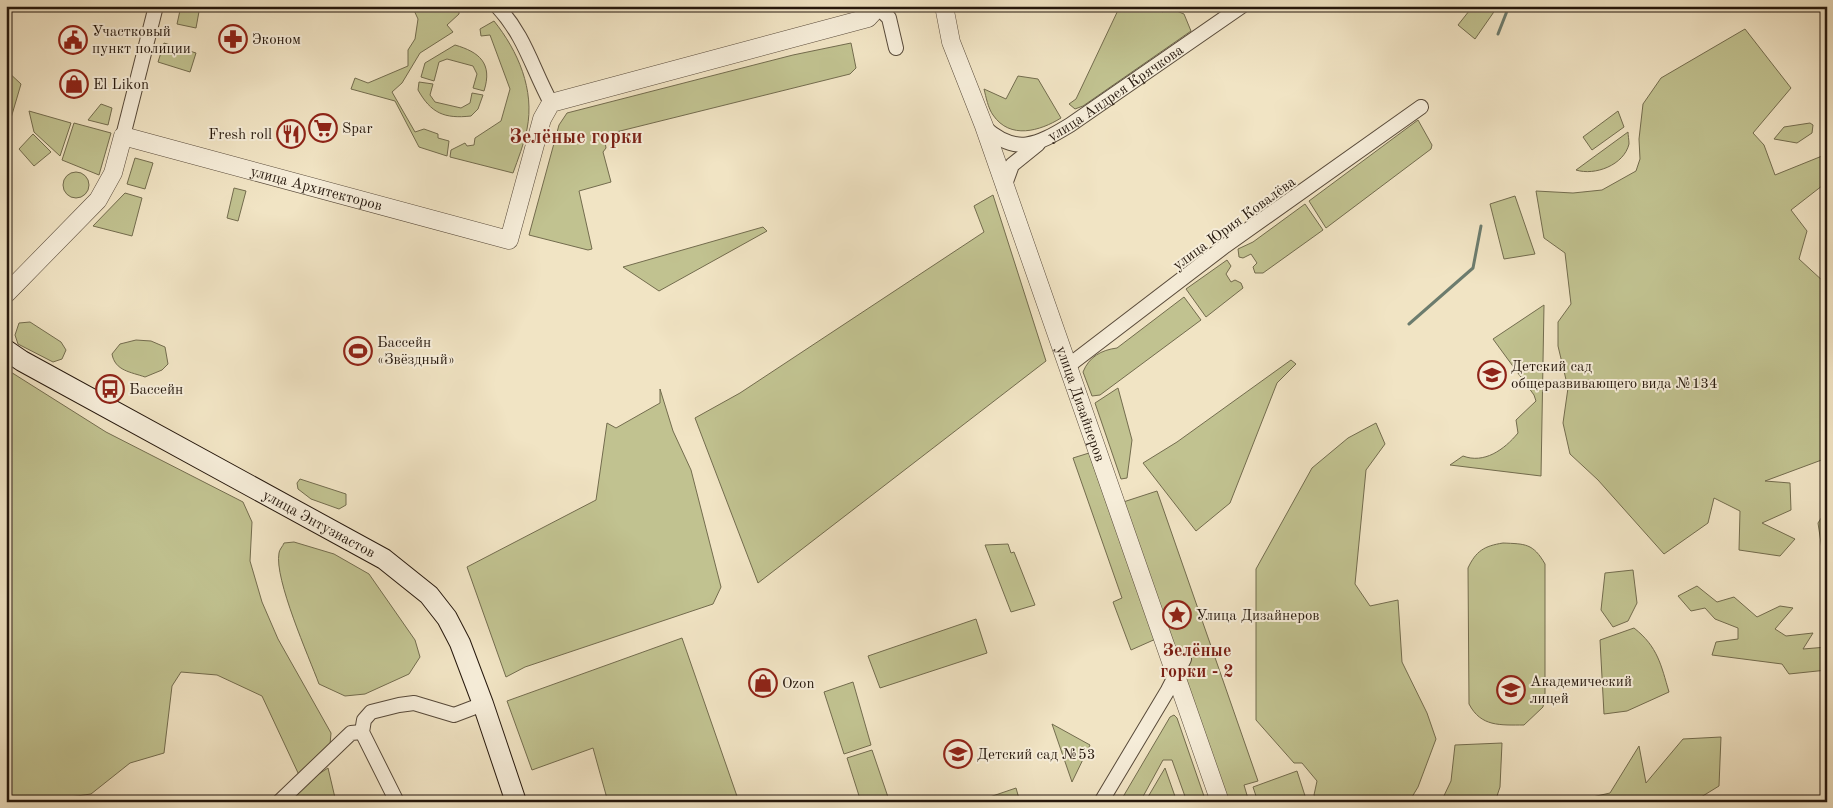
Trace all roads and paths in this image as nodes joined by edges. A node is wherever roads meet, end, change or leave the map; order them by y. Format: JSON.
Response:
{"nodes":[{"id":1,"x":156,"y":6,"type":"edge"},
{"id":2,"x":497,"y":6,"type":"edge"},
{"id":3,"x":944,"y":6,"type":"edge"},
{"id":4,"x":1242,"y":6,"type":"edge"},
{"id":5,"x":878,"y":7,"type":"edge"},
{"id":6,"x":896,"y":48,"type":"dead end"},
{"id":7,"x":551,"y":103,"type":"junction"},
{"id":8,"x":1421,"y":107,"type":"dead end"},
{"id":9,"x":984,"y":126,"type":"junction"},
{"id":10,"x":123,"y":136,"type":"junction"},
{"id":11,"x":1041,"y":142,"type":"junction"},
{"id":12,"x":1004,"y":187,"type":"junction"},
{"id":13,"x":6,"y":294,"type":"edge"},
{"id":14,"x":6,"y":350,"type":"edge"},
{"id":15,"x":1068,"y":366,"type":"junction"},
{"id":16,"x":1180,"y":666,"type":"junction"},
{"id":17,"x":483,"y":704,"type":"junction"},
{"id":18,"x":362,"y":732,"type":"junction"},
{"id":19,"x":279,"y":802,"type":"edge"},
{"id":20,"x":397,"y":802,"type":"edge"},
{"id":21,"x":516,"y":802,"type":"edge"},
{"id":22,"x":1101,"y":802,"type":"edge"},
{"id":23,"x":1220,"y":802,"type":"edge"}],
"edges":[{"from":1,"to":10,"type":"street"},
{"from":2,"to":7,"type":"street"},
{"from":3,"to":9,"type":"street","name":"улица Дизайнеров"},
{"from":4,"to":11,"type":"street","name":"улица Андрея Крячкова"},
{"from":5,"to":6,"type":"street"},
{"from":5,"to":7,"type":"street"},
{"from":7,"to":10,"type":"street","name":"улица Архитекторов"},
{"from":8,"to":15,"type":"street","name":"улица Юрия Ковалёва"},
{"from":9,"to":11,"type":"street","name":"улица Андрея Крячкова"},
{"from":9,"to":12,"type":"street","name":"улица Дизайнеров"},
{"from":10,"to":13,"type":"street"},
{"from":11,"to":12,"type":"street"},
{"from":12,"to":15,"type":"street","name":"улица Дизайнеров"},
{"from":14,"to":17,"type":"main road","name":"улица Энтузиастов"},
{"from":15,"to":16,"type":"street","name":"улица Дизайнеров"},
{"from":16,"to":22,"type":"street"},
{"from":16,"to":23,"type":"street","name":"улица Дизайнеров"},
{"from":17,"to":18,"type":"street"},
{"from":17,"to":21,"type":"main road","name":"улица Энтузиастов"},
{"from":18,"to":19,"type":"street"},
{"from":18,"to":20,"type":"street"}]}
